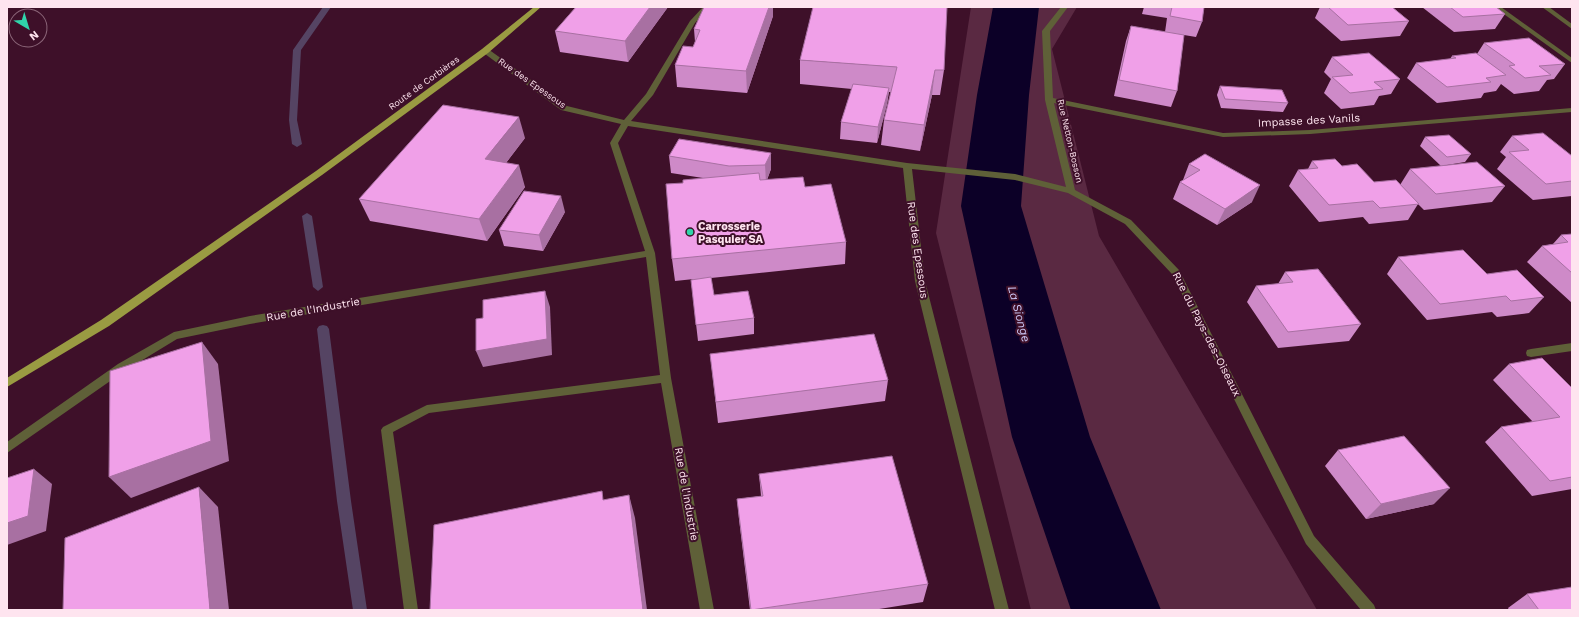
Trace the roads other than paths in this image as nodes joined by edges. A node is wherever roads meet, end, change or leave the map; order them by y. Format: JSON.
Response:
{"nodes":[{"id":1,"x":538,"y":7,"type":"edge"},
{"id":2,"x":707,"y":7,"type":"edge"},
{"id":3,"x":1065,"y":7,"type":"edge"},
{"id":4,"x":1497,"y":7,"type":"edge"},
{"id":5,"x":1545,"y":7,"type":"edge"},
{"id":6,"x":1572,"y":27,"type":"edge"},
{"id":7,"x":486,"y":50,"type":"junction"},
{"id":8,"x":1572,"y":61,"type":"edge"},
{"id":9,"x":1049,"y":100,"type":"junction"},
{"id":10,"x":1572,"y":110,"type":"edge"},
{"id":11,"x":626,"y":123,"type":"junction"},
{"id":12,"x":907,"y":166,"type":"junction"},
{"id":13,"x":1071,"y":191,"type":"junction"},
{"id":14,"x":650,"y":253,"type":"junction"},
{"id":15,"x":1572,"y":347,"type":"edge"},
{"id":16,"x":1531,"y":353,"type":"dead end"},
{"id":17,"x":666,"y":378,"type":"junction"},
{"id":18,"x":7,"y":383,"type":"edge"},
{"id":19,"x":7,"y":448,"type":"edge"},
{"id":20,"x":411,"y":610,"type":"edge"},
{"id":21,"x":707,"y":610,"type":"edge"},
{"id":22,"x":1002,"y":610,"type":"edge"},
{"id":23,"x":1370,"y":610,"type":"edge"}],
"edges":[{"from":1,"to":7,"type":"main road","name":"Route de Corbières"},
{"from":2,"to":11,"type":"street"},
{"from":3,"to":9,"type":"street","name":"Rue Netton-Bosson"},
{"from":4,"to":8,"type":"street"},
{"from":5,"to":6,"type":"street"},
{"from":7,"to":11,"type":"street","name":"Rue des Epessous"},
{"from":7,"to":18,"type":"main road","name":"Route de Corbières"},
{"from":9,"to":10,"type":"street","name":"Impasse des Vanils"},
{"from":9,"to":13,"type":"street","name":"Rue Netton-Bosson"},
{"from":11,"to":12,"type":"street","name":"Rue des Epessous"},
{"from":11,"to":14,"type":"street","name":"Rue de l'Industrie"},
{"from":12,"to":13,"type":"street","name":"Rue du Pays-des-Oiseaux"},
{"from":12,"to":22,"type":"street","name":"Rue des Epessous"},
{"from":13,"to":23,"type":"street","name":"Rue du Pays-des-Oiseaux"},
{"from":14,"to":17,"type":"street","name":"Rue de l'Industrie"},
{"from":14,"to":19,"type":"street","name":"Rue de l'Industrie"},
{"from":15,"to":16,"type":"street"},
{"from":17,"to":20,"type":"street"},
{"from":17,"to":21,"type":"street","name":"Rue de l'Industrie"}]}
